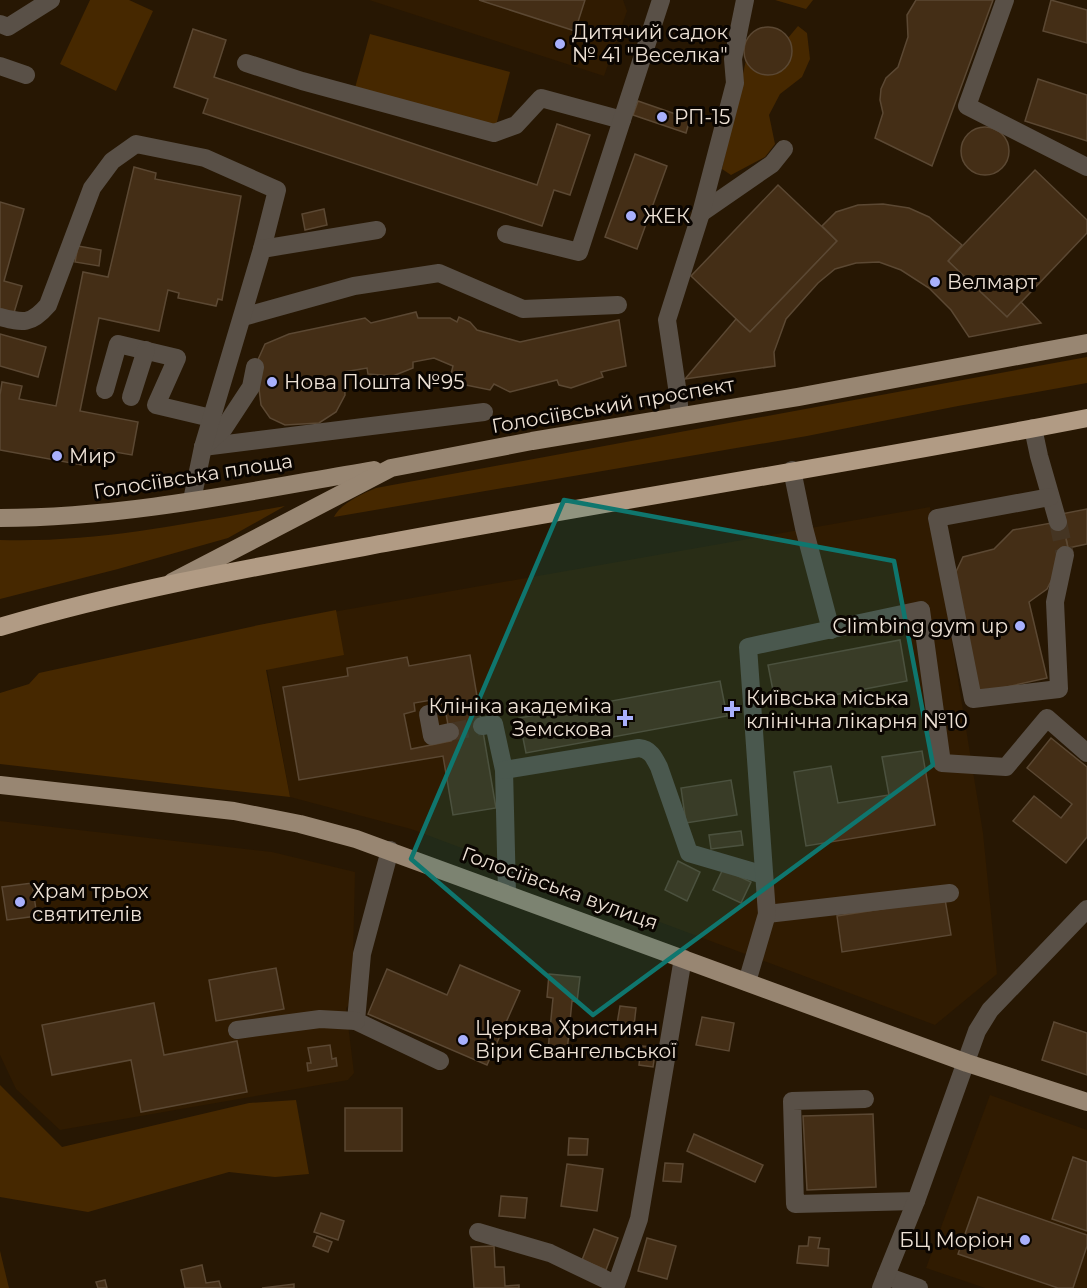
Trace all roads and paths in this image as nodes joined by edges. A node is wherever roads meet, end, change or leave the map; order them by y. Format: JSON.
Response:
{"nodes":[{"id":1,"x":51,"y":0,"type":"edge"},
{"id":2,"x":661,"y":0,"type":"edge"},
{"id":3,"x":745,"y":0,"type":"edge"},
{"id":4,"x":1005,"y":0,"type":"edge"},
{"id":5,"x":0,"y":24,"type":"edge"},
{"id":6,"x":246,"y":63,"type":"dead end"},
{"id":7,"x":0,"y":66,"type":"edge"},
{"id":8,"x":26,"y":75,"type":"dead end"},
{"id":9,"x":622,"y":120,"type":"junction"},
{"id":10,"x":784,"y":149,"type":"dead end"},
{"id":11,"x":1087,"y":167,"type":"edge"},
{"id":12,"x":701,"y":213,"type":"junction"},
{"id":13,"x":377,"y":230,"type":"dead end"},
{"id":14,"x":506,"y":234,"type":"dead end"},
{"id":15,"x":262,"y":249,"type":"junction"},
{"id":16,"x":618,"y":305,"type":"dead end"},
{"id":17,"x":0,"y":317,"type":"edge"},
{"id":18,"x":243,"y":317,"type":"junction"},
{"id":19,"x":1087,"y":343,"type":"edge"},
{"id":20,"x":146,"y":350,"type":"junction"},
{"id":21,"x":255,"y":368,"type":"dead end"},
{"id":22,"x":105,"y":390,"type":"dead end"},
{"id":23,"x":131,"y":397,"type":"dead end"},
{"id":24,"x":484,"y":412,"type":"dead end"},
{"id":25,"x":680,"y":416,"type":"junction"},
{"id":26,"x":211,"y":418,"type":"junction"},
{"id":27,"x":1087,"y":418,"type":"edge"},
{"id":28,"x":1033,"y":428,"type":"junction"},
{"id":29,"x":203,"y":447,"type":"junction"},
{"id":30,"x":391,"y":468,"type":"junction"},
{"id":31,"x":792,"y":470,"type":"junction"},
{"id":32,"x":1050,"y":496,"type":"junction"},
{"id":33,"x":192,"y":500,"type":"junction"},
{"id":34,"x":0,"y":518,"type":"edge"},
{"id":35,"x":1058,"y":522,"type":"tunnel mouth"},
{"id":36,"x":1065,"y":555,"type":"tunnel mouth"},
{"id":37,"x":171,"y":583,"type":"junction"},
{"id":38,"x":0,"y":627,"type":"edge"},
{"id":39,"x":831,"y":630,"type":"junction"},
{"id":40,"x":428,"y":714,"type":"dead end"},
{"id":41,"x":482,"y":726,"type":"dead end"},
{"id":42,"x":450,"y":732,"type":"tunnel mouth"},
{"id":43,"x":1087,"y":753,"type":"edge"},
{"id":44,"x":504,"y":770,"type":"junction"},
{"id":45,"x":0,"y":785,"type":"edge"},
{"id":46,"x":390,"y":850,"type":"junction"},
{"id":47,"x":764,"y":875,"type":"junction"},
{"id":48,"x":507,"y":893,"type":"junction"},
{"id":49,"x":950,"y":893,"type":"dead end"},
{"id":50,"x":1087,"y":909,"type":"edge"},
{"id":51,"x":767,"y":914,"type":"junction"},
{"id":52,"x":683,"y":958,"type":"junction"},
{"id":53,"x":747,"y":982,"type":"junction"},
{"id":54,"x":356,"y":1022,"type":"junction"},
{"id":55,"x":237,"y":1030,"type":"dead end"},
{"id":56,"x":440,"y":1061,"type":"dead end"},
{"id":57,"x":967,"y":1063,"type":"junction"},
{"id":58,"x":865,"y":1099,"type":"dead end"},
{"id":59,"x":1087,"y":1102,"type":"edge"},
{"id":60,"x":916,"y":1201,"type":"junction"},
{"id":61,"x":478,"y":1232,"type":"dead end"},
{"id":62,"x":883,"y":1282,"type":"edge"},
{"id":63,"x":615,"y":1286,"type":"edge"},
{"id":64,"x":919,"y":1288,"type":"edge"}],
"edges":[{"from":1,"to":5,"type":"street"},
{"from":2,"to":9,"type":"street"},
{"from":3,"to":12,"type":"street"},
{"from":4,"to":11,"type":"street"},
{"from":6,"to":9,"type":"street"},
{"from":7,"to":8,"type":"street"},
{"from":9,"to":14,"type":"street"},
{"from":10,"to":12,"type":"street"},
{"from":12,"to":25,"type":"street"},
{"from":13,"to":15,"type":"street"},
{"from":15,"to":17,"type":"street"},
{"from":15,"to":18,"type":"street"},
{"from":16,"to":18,"type":"street"},
{"from":18,"to":26,"type":"street"},
{"from":19,"to":25,"type":"main road","name":"Голосіївський проспект"},
{"from":20,"to":22,"type":"street"},
{"from":20,"to":23,"type":"street"},
{"from":20,"to":26,"type":"street"},
{"from":21,"to":29,"type":"street"},
{"from":24,"to":29,"type":"street"},
{"from":25,"to":30,"type":"main road","name":"Голосіївський проспект"},
{"from":26,"to":29,"type":"street"},
{"from":27,"to":28,"type":"highway","name":"Голосіївський проспект"},
{"from":28,"to":31,"type":"highway","name":"Голосіївський проспект"},
{"from":28,"to":32,"type":"street"},
{"from":29,"to":33,"type":"street"},
{"from":30,"to":33,"type":"main road","name":"Голосіївська площа"},
{"from":30,"to":37,"type":"main road","name":"Голосіївський проспект"},
{"from":31,"to":37,"type":"highway","name":"Голосіївський проспект"},
{"from":31,"to":39,"type":"street"},
{"from":32,"to":35,"type":"street"},
{"from":32,"to":36,"type":"street"},
{"from":33,"to":34,"type":"main road","name":"Голосіївська площа"},
{"from":37,"to":38,"type":"highway","name":"Голосіївський проспект"},
{"from":39,"to":43,"type":"street"},
{"from":39,"to":47,"type":"street"},
{"from":40,"to":42,"type":"street"},
{"from":41,"to":44,"type":"street"},
{"from":44,"to":47,"type":"street"},
{"from":44,"to":48,"type":"street"},
{"from":45,"to":46,"type":"main road","name":"Голосіївська вулиця"},
{"from":46,"to":48,"type":"main road","name":"Голосіївська вулиця"},
{"from":46,"to":54,"type":"street"},
{"from":47,"to":51,"type":"street"},
{"from":48,"to":52,"type":"main road","name":"Голосіївська вулиця"},
{"from":49,"to":51,"type":"street"},
{"from":50,"to":57,"type":"street"},
{"from":51,"to":53,"type":"street"},
{"from":52,"to":53,"type":"main road","name":"Голосіївська вулиця"},
{"from":52,"to":63,"type":"street"},
{"from":53,"to":57,"type":"main road","name":"Голосіївська вулиця"},
{"from":54,"to":55,"type":"street"},
{"from":54,"to":56,"type":"street"},
{"from":57,"to":59,"type":"main road","name":"Голосіївська вулиця"},
{"from":57,"to":60,"type":"street"},
{"from":58,"to":60,"type":"street"},
{"from":60,"to":62,"type":"street"},
{"from":61,"to":63,"type":"street"},
{"from":62,"to":64,"type":"street"}]}
